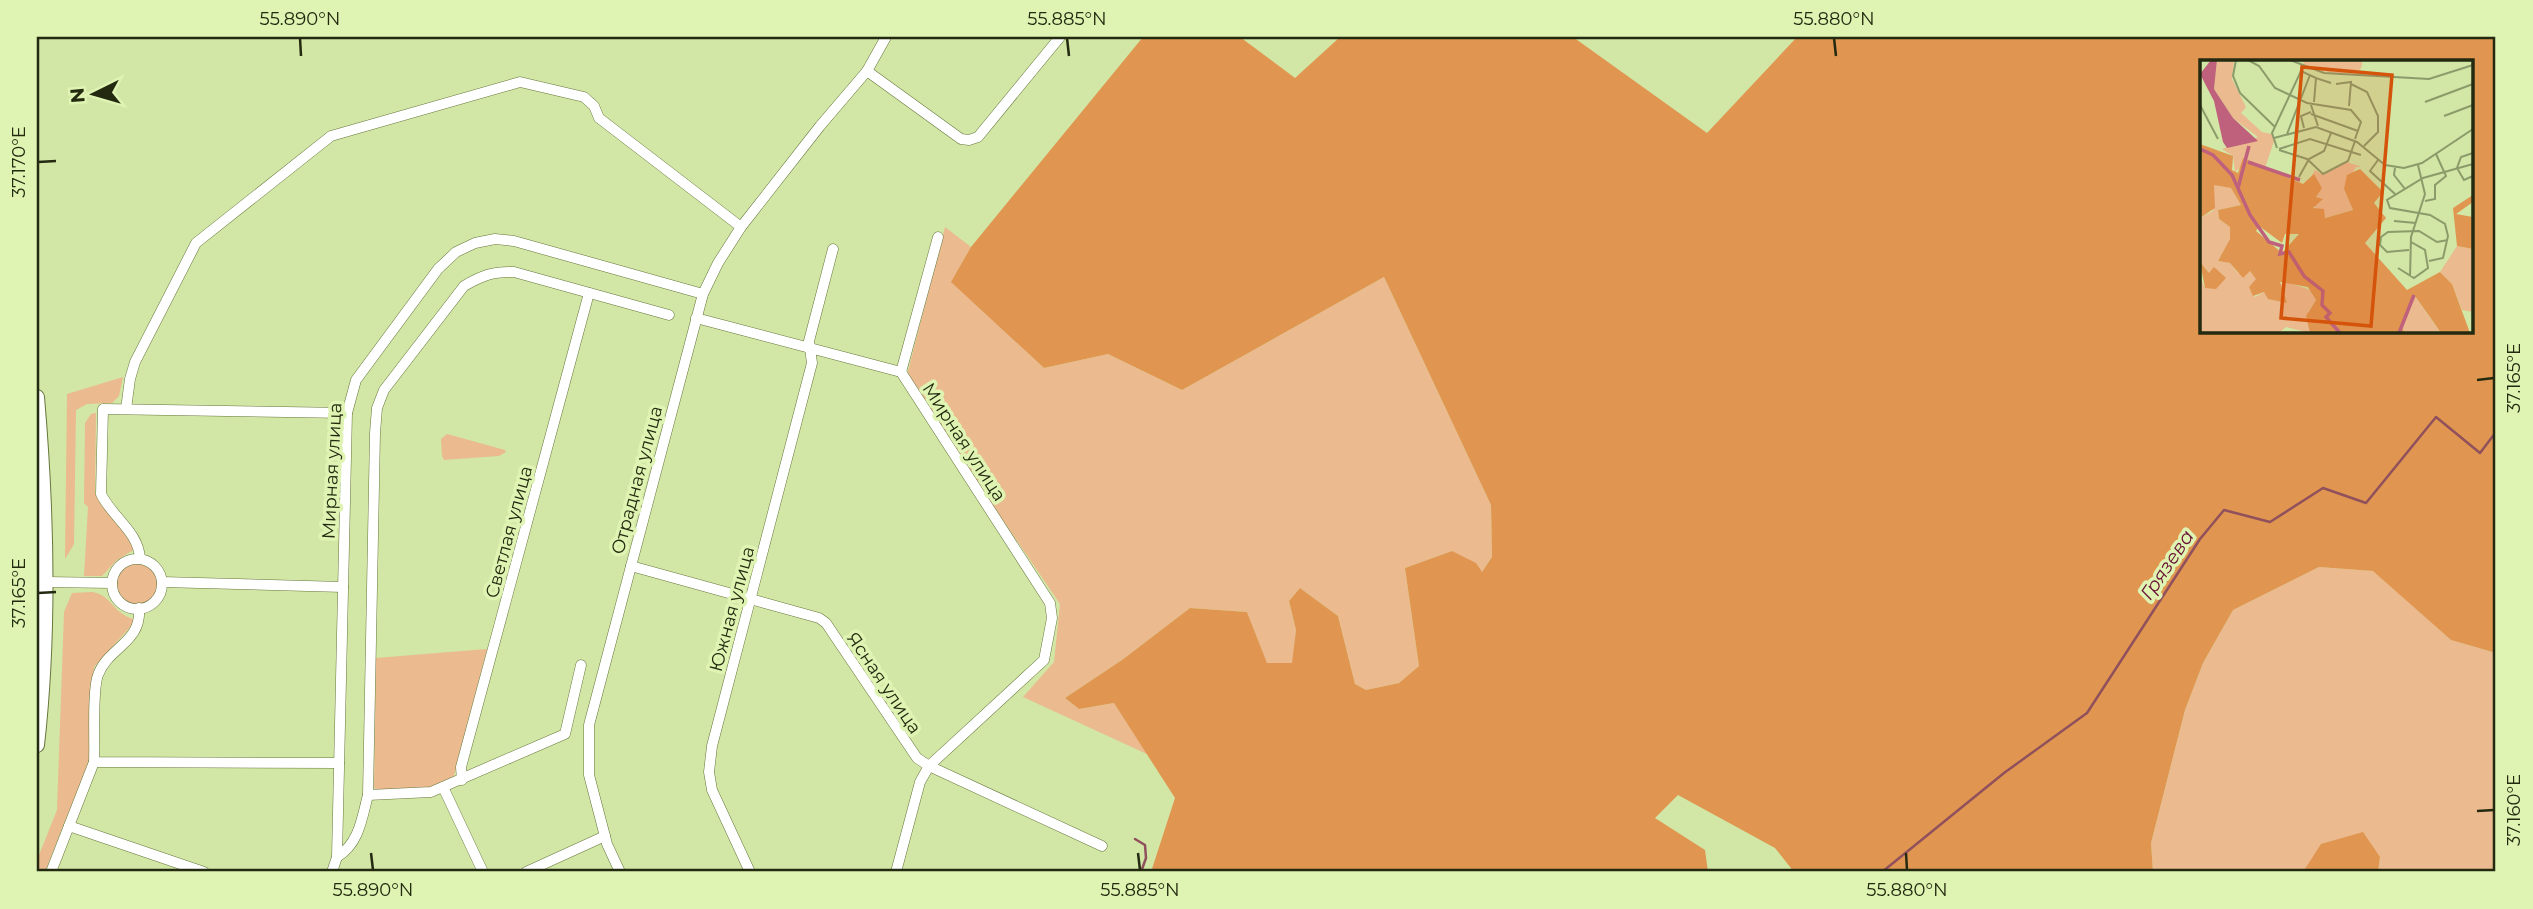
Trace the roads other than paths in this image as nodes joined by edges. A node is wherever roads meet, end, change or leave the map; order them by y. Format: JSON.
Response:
{"nodes":[{"id":1,"x":886,"y":37,"type":"edge"},
{"id":2,"x":1060,"y":37,"type":"edge"},
{"id":3,"x":867,"y":71,"type":"junction"},
{"id":4,"x":741,"y":227,"type":"junction"},
{"id":5,"x":938,"y":237,"type":"dead end"},
{"id":6,"x":832,"y":249,"type":"dead end"},
{"id":7,"x":589,"y":293,"type":"junction"},
{"id":8,"x":703,"y":294,"type":"junction"},
{"id":9,"x":669,"y":315,"type":"dead end"},
{"id":10,"x":696,"y":318,"type":"junction"},
{"id":11,"x":811,"y":349,"type":"junction"},
{"id":12,"x":901,"y":372,"type":"junction"},
{"id":13,"x":37,"y":397,"type":"edge"},
{"id":14,"x":126,"y":409,"type":"junction"},
{"id":15,"x":347,"y":413,"type":"junction"},
{"id":16,"x":140,"y":559,"type":"junction"},
{"id":17,"x":631,"y":566,"type":"junction"},
{"id":18,"x":46,"y":582,"type":"junction"},
{"id":19,"x":162,"y":582,"type":"junction"},
{"id":20,"x":112,"y":583,"type":"junction"},
{"id":21,"x":343,"y":587,"type":"junction"},
{"id":22,"x":751,"y":600,"type":"junction"},
{"id":23,"x":139,"y":608,"type":"junction"},
{"id":24,"x":581,"y":665,"type":"dead end"},
{"id":25,"x":37,"y":745,"type":"edge"},
{"id":26,"x":94,"y":762,"type":"junction"},
{"id":27,"x":339,"y":764,"type":"junction"},
{"id":28,"x":929,"y":766,"type":"junction"},
{"id":29,"x":462,"y":780,"type":"junction"},
{"id":30,"x":443,"y":788,"type":"junction"},
{"id":31,"x":368,"y":795,"type":"junction"},
{"id":32,"x":69,"y":826,"type":"junction"},
{"id":33,"x":605,"y":836,"type":"junction"},
{"id":34,"x":1102,"y":846,"type":"dead end"},
{"id":35,"x":337,"y":857,"type":"junction"},
{"id":36,"x":51,"y":872,"type":"edge"},
{"id":37,"x":204,"y":872,"type":"edge"},
{"id":38,"x":332,"y":872,"type":"edge"},
{"id":39,"x":482,"y":872,"type":"edge"},
{"id":40,"x":526,"y":872,"type":"edge"},
{"id":41,"x":620,"y":872,"type":"edge"},
{"id":42,"x":750,"y":872,"type":"edge"},
{"id":43,"x":896,"y":872,"type":"edge"}],
"edges":[{"from":1,"to":3,"type":"street","name":"Отрадная улица"},
{"from":2,"to":3,"type":"street"},
{"from":3,"to":4,"type":"street","name":"Отрадная улица"},
{"from":4,"to":8,"type":"street","name":"Отрадная улица"},
{"from":4,"to":14,"type":"street"},
{"from":5,"to":12,"type":"street"},
{"from":6,"to":11,"type":"street","name":"Южная улица"},
{"from":7,"to":9,"type":"street","name":"Мирная улица"},
{"from":7,"to":29,"type":"street","name":"Светлая улица"},
{"from":7,"to":31,"type":"street","name":"Мирная улица"},
{"from":8,"to":10,"type":"street","name":"Отрадная улица"},
{"from":8,"to":15,"type":"street","name":"Мирная улица"},
{"from":10,"to":11,"type":"street","name":"Мирная улица"},
{"from":10,"to":17,"type":"street","name":"Отрадная улица"},
{"from":11,"to":12,"type":"street","name":"Мирная улица"},
{"from":11,"to":22,"type":"street","name":"Южная улица"},
{"from":12,"to":28,"type":"street","name":"Мирная улица"},
{"from":13,"to":18,"type":"street"},
{"from":14,"to":15,"type":"street"},
{"from":14,"to":16,"type":"street"},
{"from":15,"to":21,"type":"street","name":"Мирная улица"},
{"from":16,"to":19,"type":"street"},
{"from":16,"to":20,"type":"street"},
{"from":17,"to":22,"type":"street","name":"Ясная улица"},
{"from":17,"to":33,"type":"street","name":"Отрадная улица"},
{"from":18,"to":20,"type":"street"},
{"from":18,"to":25,"type":"street"},
{"from":19,"to":21,"type":"street"},
{"from":19,"to":23,"type":"street"},
{"from":20,"to":23,"type":"street"},
{"from":21,"to":27,"type":"street","name":"Мирная улица"},
{"from":22,"to":28,"type":"street","name":"Ясная улица"},
{"from":22,"to":42,"type":"street","name":"Южная улица"},
{"from":23,"to":26,"type":"street"},
{"from":24,"to":29,"type":"street"},
{"from":26,"to":27,"type":"street"},
{"from":26,"to":32,"type":"street"},
{"from":27,"to":35,"type":"street","name":"Мирная улица"},
{"from":28,"to":34,"type":"street","name":"Ясная улица"},
{"from":28,"to":43,"type":"street"},
{"from":29,"to":30,"type":"street"},
{"from":30,"to":31,"type":"street"},
{"from":30,"to":39,"type":"street"},
{"from":31,"to":35,"type":"street","name":"Мирная улица"},
{"from":32,"to":36,"type":"street"},
{"from":32,"to":37,"type":"street"},
{"from":33,"to":40,"type":"street"},
{"from":33,"to":41,"type":"street","name":"Отрадная улица"},
{"from":35,"to":38,"type":"street","name":"Мирная улица"}]}
